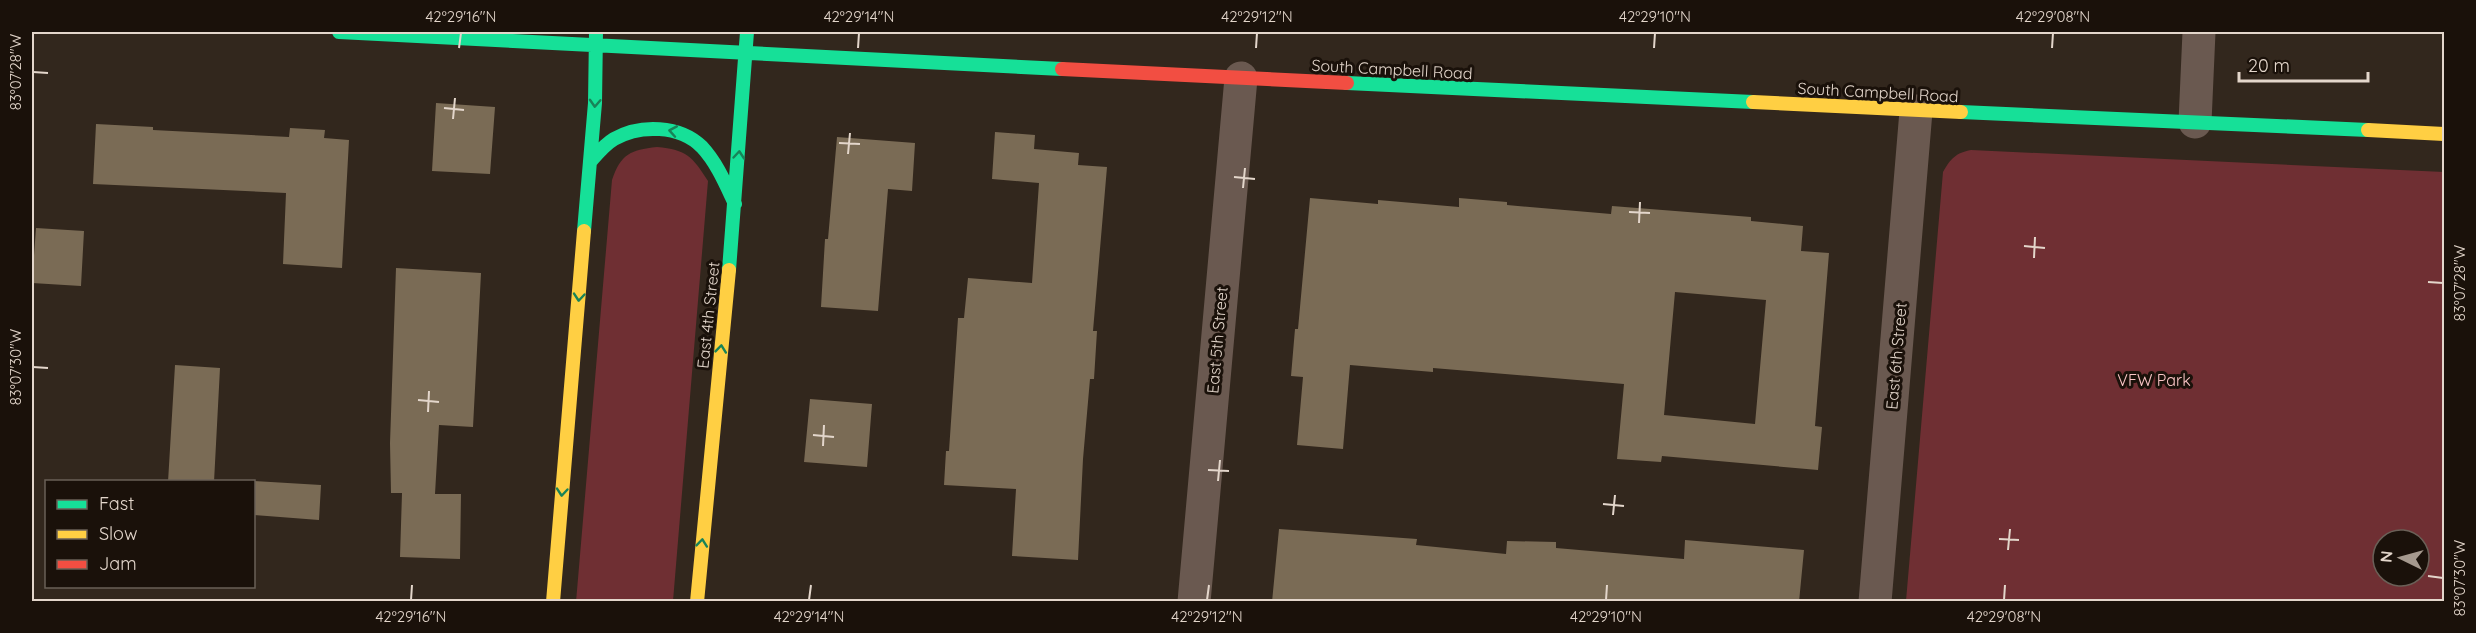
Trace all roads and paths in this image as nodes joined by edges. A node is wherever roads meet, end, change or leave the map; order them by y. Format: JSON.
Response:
{"nodes":[{"id":1,"x":339,"y":32,"type":"edge"},
{"id":2,"x":747,"y":32,"type":"edge"},
{"id":3,"x":2199,"y":32,"type":"edge"},
{"id":4,"x":596,"y":38,"type":"edge"},
{"id":5,"x":747,"y":52,"type":"junction"},
{"id":6,"x":1241,"y":78,"type":"junction"},
{"id":7,"x":1916,"y":111,"type":"junction"},
{"id":8,"x":2195,"y":122,"type":"junction"},
{"id":9,"x":2445,"y":134,"type":"edge"},
{"id":10,"x":590,"y":162,"type":"junction"},
{"id":11,"x":735,"y":204,"type":"junction"},
{"id":12,"x":553,"y":602,"type":"edge"},
{"id":13,"x":697,"y":602,"type":"edge"},
{"id":14,"x":1194,"y":602,"type":"edge"},
{"id":15,"x":1875,"y":602,"type":"edge"}],
"edges":[{"from":1,"to":4,"type":"street","name":"South Campbell Road"},
{"from":2,"to":5,"type":"street","name":"East 4th Street"},
{"from":3,"to":8,"type":"street"},
{"from":4,"to":5,"type":"street","name":"South Campbell Road"},
{"from":4,"to":10,"type":"street","one_way":true},
{"from":5,"to":6,"type":"street","name":"South Campbell Road"},
{"from":11,"to":5,"type":"street","name":"East 4th Street","one_way":true},
{"from":6,"to":7,"type":"street","name":"South Campbell Road"},
{"from":6,"to":14,"type":"street","name":"East 5th Street"},
{"from":7,"to":8,"type":"street","name":"South Campbell Road"},
{"from":7,"to":15,"type":"street","name":"East 6th Street"},
{"from":8,"to":9,"type":"street","name":"South Campbell Road"},
{"from":11,"to":10,"type":"street","one_way":true},
{"from":10,"to":12,"type":"street","one_way":true},
{"from":13,"to":11,"type":"street","name":"East 4th Street","one_way":true}]}
